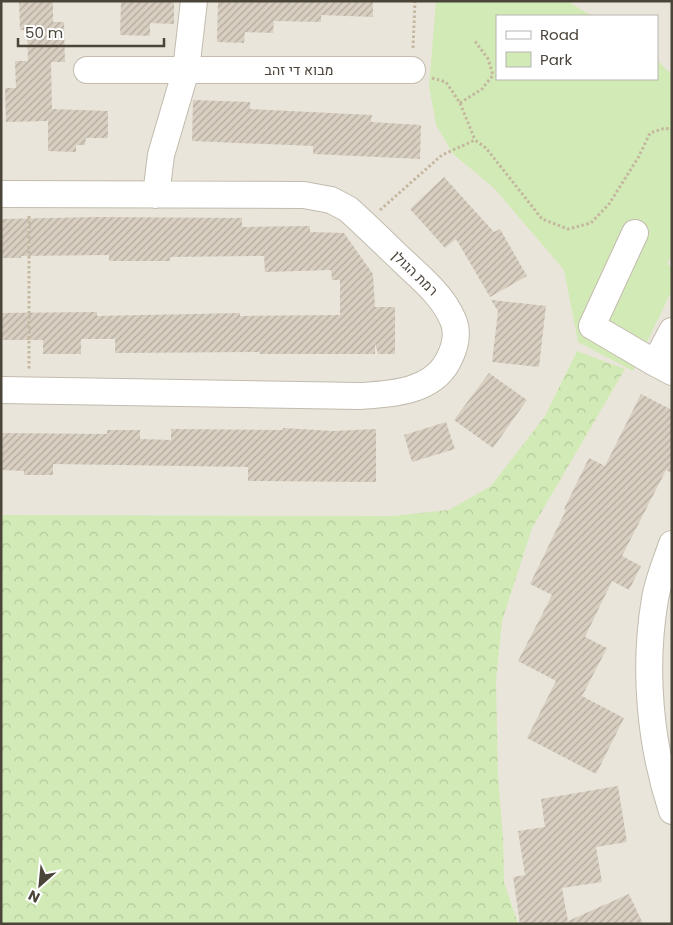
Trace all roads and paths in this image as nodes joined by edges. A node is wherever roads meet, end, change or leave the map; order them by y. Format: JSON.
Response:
{"nodes":[{"id":1,"x":194,"y":1,"type":"edge"},
{"id":2,"x":415,"y":1,"type":"edge"},
{"id":3,"x":475,"y":41,"type":"dead end"},
{"id":4,"x":87,"y":70,"type":"dead end"},
{"id":5,"x":186,"y":70,"type":"junction"},
{"id":6,"x":412,"y":70,"type":"junction"},
{"id":7,"x":460,"y":103,"type":"junction"},
{"id":8,"x":672,"y":130,"type":"edge"},
{"id":9,"x":475,"y":140,"type":"junction"},
{"id":10,"x":1,"y":194,"type":"edge"},
{"id":11,"x":29,"y":195,"type":"junction"},
{"id":12,"x":156,"y":195,"type":"junction"},
{"id":13,"x":364,"y":224,"type":"junction"},
{"id":14,"x":635,"y":233,"type":"dead end"},
{"id":15,"x":672,"y":331,"type":"edge"},
{"id":16,"x":663,"y":368,"type":"edge"},
{"id":17,"x":1,"y":390,"type":"edge"},
{"id":18,"x":29,"y":391,"type":"junction"},
{"id":19,"x":672,"y":544,"type":"edge"},
{"id":20,"x":672,"y":811,"type":"edge"}],
"edges":[{"from":1,"to":5,"type":"street"},
{"from":2,"to":6,"type":"path"},
{"from":3,"to":7,"type":"path"},
{"from":4,"to":5,"type":"street","name":"מבוא די זהב"},
{"from":5,"to":6,"type":"street","name":"מבוא די זהב"},
{"from":5,"to":12,"type":"street"},
{"from":6,"to":7,"type":"path"},
{"from":7,"to":9,"type":"path"},
{"from":8,"to":9,"type":"path"},
{"from":9,"to":13,"type":"path"},
{"from":10,"to":11,"type":"street","name":"רמת הגולן"},
{"from":11,"to":12,"type":"street","name":"רמת הגולן"},
{"from":11,"to":18,"type":"path"},
{"from":12,"to":13,"type":"street","name":"רמת הגולן"},
{"from":13,"to":18,"type":"street","name":"רמת הגולן"},
{"from":14,"to":16,"type":"street"},
{"from":15,"to":16,"type":"street"},
{"from":17,"to":18,"type":"street","name":"רמת הגולן"},
{"from":19,"to":20,"type":"street"}]}
